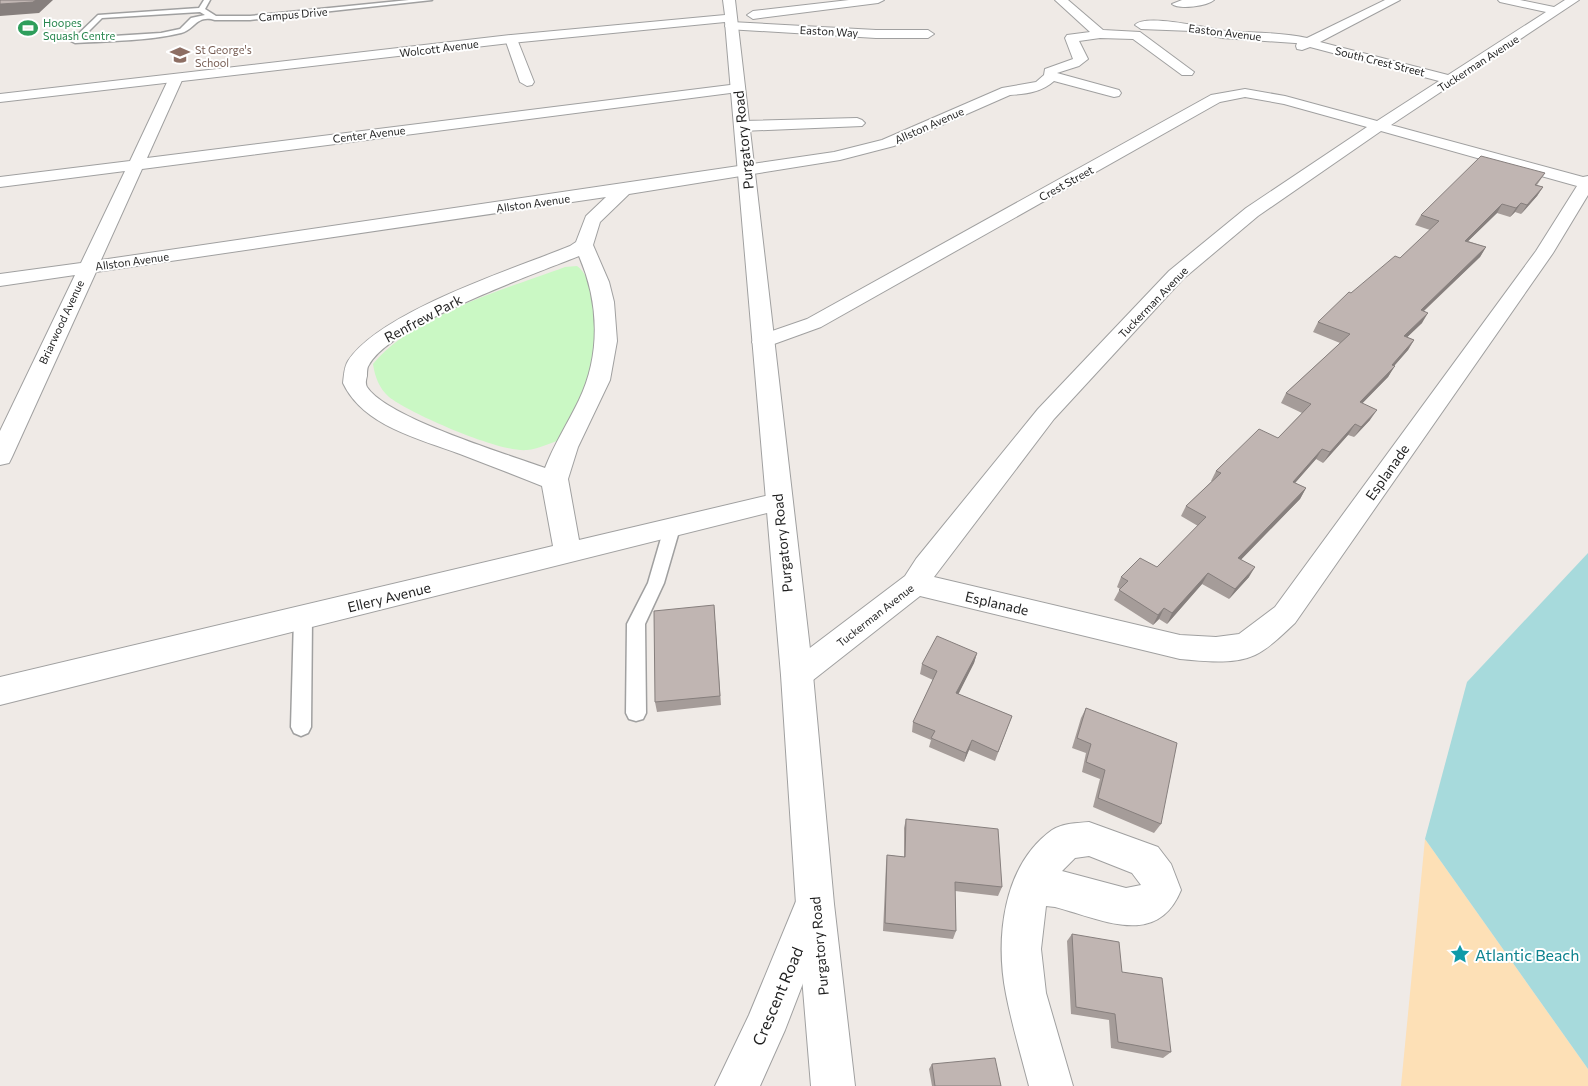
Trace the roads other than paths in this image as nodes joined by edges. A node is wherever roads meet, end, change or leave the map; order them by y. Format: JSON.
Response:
{"nodes":[{"id":1,"x":206,"y":0,"type":"edge"},
{"id":2,"x":429,"y":0,"type":"edge"},
{"id":3,"x":729,"y":0,"type":"edge"},
{"id":4,"x":878,"y":0,"type":"edge"},
{"id":5,"x":1061,"y":0,"type":"edge"},
{"id":6,"x":1208,"y":0,"type":"edge"},
{"id":7,"x":1394,"y":0,"type":"edge"},
{"id":8,"x":1504,"y":0,"type":"edge"},
{"id":9,"x":1573,"y":0,"type":"edge"},
{"id":10,"x":1178,"y":4,"type":"dead end"},
{"id":11,"x":201,"y":10,"type":"junction"},
{"id":12,"x":1555,"y":11,"type":"junction"},
{"id":13,"x":209,"y":16,"type":"junction"},
{"id":14,"x":194,"y":20,"type":"junction"},
{"id":15,"x":184,"y":21,"type":"dead end"},
{"id":16,"x":730,"y":22,"type":"junction"},
{"id":17,"x":1141,"y":25,"type":"dead end"},
{"id":18,"x":98,"y":26,"type":"dead end"},
{"id":19,"x":88,"y":27,"type":"junction"},
{"id":20,"x":928,"y":34,"type":"dead end"},
{"id":21,"x":1100,"y":34,"type":"junction"},
{"id":22,"x":512,"y":39,"type":"junction"},
{"id":23,"x":1308,"y":43,"type":"junction"},
{"id":24,"x":1287,"y":54,"type":"dead end"},
{"id":25,"x":1187,"y":72,"type":"dead end"},
{"id":26,"x":1052,"y":76,"type":"junction"},
{"id":27,"x":176,"y":78,"type":"junction"},
{"id":28,"x":1452,"y":80,"type":"junction"},
{"id":29,"x":526,"y":82,"type":"dead end"},
{"id":30,"x":738,"y":88,"type":"junction"},
{"id":31,"x":1114,"y":93,"type":"dead end"},
{"id":32,"x":0,"y":98,"type":"edge"},
{"id":33,"x":857,"y":123,"type":"dead end"},
{"id":34,"x":1381,"y":125,"type":"junction"},
{"id":35,"x":742,"y":126,"type":"junction"},
{"id":36,"x":135,"y":164,"type":"junction"},
{"id":37,"x":747,"y":170,"type":"junction"},
{"id":38,"x":0,"y":182,"type":"edge"},
{"id":39,"x":1587,"y":182,"type":"edge"},
{"id":40,"x":625,"y":188,"type":"junction"},
{"id":41,"x":580,"y":196,"type":"junction"},
{"id":42,"x":592,"y":220,"type":"junction"},
{"id":43,"x":584,"y":245,"type":"junction"},
{"id":44,"x":86,"y":268,"type":"junction"},
{"id":45,"x":0,"y":280,"type":"edge"},
{"id":46,"x":763,"y":342,"type":"junction"},
{"id":47,"x":5,"y":436,"type":"edge"},
{"id":48,"x":0,"y":457,"type":"edge"},
{"id":49,"x":555,"y":480,"type":"junction"},
{"id":50,"x":778,"y":502,"type":"junction"},
{"id":51,"x":672,"y":528,"type":"junction"},
{"id":52,"x":568,"y":554,"type":"junction"},
{"id":53,"x":915,"y":584,"type":"junction"},
{"id":54,"x":303,"y":618,"type":"junction"},
{"id":55,"x":797,"y":676,"type":"junction"},
{"id":56,"x":0,"y":691,"type":"edge"},
{"id":57,"x":636,"y":713,"type":"dead end"},
{"id":58,"x":301,"y":727,"type":"dead end"},
{"id":59,"x":1029,"y":887,"type":"dead end"},
{"id":60,"x":815,"y":904,"type":"junction"},
{"id":61,"x":737,"y":1086,"type":"edge"},
{"id":62,"x":832,"y":1086,"type":"edge"},
{"id":63,"x":1051,"y":1086,"type":"edge"}],
"edges":[{"from":1,"to":11,"type":"lane"},
{"from":2,"to":13,"type":"lane","name":"Campus Drive"},
{"from":3,"to":16,"type":"street","name":"Purgatory Road"},
{"from":4,"to":16,"type":"street","name":"Wolcott Avenue"},
{"from":5,"to":21,"type":"street"},
{"from":6,"to":10,"type":"street"},
{"from":7,"to":23,"type":"street","name":"South Crest Street"},
{"from":8,"to":12,"type":"street"},
{"from":9,"to":12,"type":"street","name":"Tuckerman Avenue"},
{"from":11,"to":13,"type":"lane"},
{"from":11,"to":19,"type":"lane"},
{"from":12,"to":28,"type":"street","name":"Tuckerman Avenue"},
{"from":13,"to":14,"type":"lane","name":"Campus Drive"},
{"from":14,"to":15,"type":"lane"},
{"from":14,"to":19,"type":"lane"},
{"from":16,"to":20,"type":"street","name":"Easton Way"},
{"from":16,"to":22,"type":"street","name":"Wolcott Avenue"},
{"from":16,"to":30,"type":"street","name":"Purgatory Road"},
{"from":17,"to":23,"type":"street","name":"Easton Avenue"},
{"from":18,"to":19,"type":"lane"},
{"from":21,"to":25,"type":"street"},
{"from":21,"to":26,"type":"street","name":"Allston Avenue"},
{"from":22,"to":27,"type":"street","name":"Wolcott Avenue"},
{"from":22,"to":29,"type":"street"},
{"from":23,"to":24,"type":"street","name":"South Crest Street"},
{"from":23,"to":28,"type":"street","name":"South Crest Street"},
{"from":26,"to":31,"type":"street"},
{"from":26,"to":37,"type":"street","name":"Allston Avenue"},
{"from":27,"to":32,"type":"street","name":"Wolcott Avenue"},
{"from":27,"to":36,"type":"street","name":"Briarwood Avenue"},
{"from":28,"to":34,"type":"street","name":"Tuckerman Avenue"},
{"from":30,"to":35,"type":"street","name":"Purgatory Road"},
{"from":30,"to":36,"type":"street","name":"Center Avenue"},
{"from":33,"to":35,"type":"street"},
{"from":34,"to":39,"type":"street","name":"Esplanade"},
{"from":34,"to":46,"type":"street","name":"Crest Street"},
{"from":34,"to":53,"type":"street","name":"Tuckerman Avenue"},
{"from":35,"to":37,"type":"street","name":"Purgatory Road"},
{"from":36,"to":38,"type":"street","name":"Center Avenue"},
{"from":36,"to":44,"type":"street","name":"Briarwood Avenue"},
{"from":37,"to":40,"type":"street","name":"Allston Avenue"},
{"from":37,"to":46,"type":"street","name":"Purgatory Road"},
{"from":39,"to":53,"type":"street","name":"Esplanade"},
{"from":40,"to":41,"type":"street","name":"Allston Avenue"},
{"from":40,"to":42,"type":"street"},
{"from":41,"to":42,"type":"street"},
{"from":41,"to":44,"type":"street","name":"Allston Avenue"},
{"from":42,"to":43,"type":"street"},
{"from":43,"to":49,"type":"street"},
{"from":43,"to":49,"type":"street","name":"Renfrew Park"},
{"from":44,"to":45,"type":"street","name":"Allston Avenue"},
{"from":44,"to":47,"type":"street","name":"Briarwood Avenue"},
{"from":46,"to":50,"type":"street","name":"Purgatory Road"},
{"from":47,"to":48,"type":"street","name":"Briarwood Avenue"},
{"from":49,"to":52,"type":"street"},
{"from":50,"to":51,"type":"street","name":"Ellery Avenue"},
{"from":50,"to":55,"type":"street","name":"Purgatory Road"},
{"from":51,"to":52,"type":"street","name":"Ellery Avenue"},
{"from":51,"to":57,"type":"lane"},
{"from":52,"to":54,"type":"street","name":"Ellery Avenue"},
{"from":53,"to":55,"type":"street","name":"Tuckerman Avenue"},
{"from":54,"to":56,"type":"street","name":"Ellery Avenue"},
{"from":54,"to":58,"type":"lane"},
{"from":55,"to":60,"type":"street","name":"Purgatory Road"},
{"from":59,"to":63,"type":"street"},
{"from":60,"to":61,"type":"street","name":"Crescent Road"},
{"from":60,"to":62,"type":"street","name":"Purgatory Road"}]}
